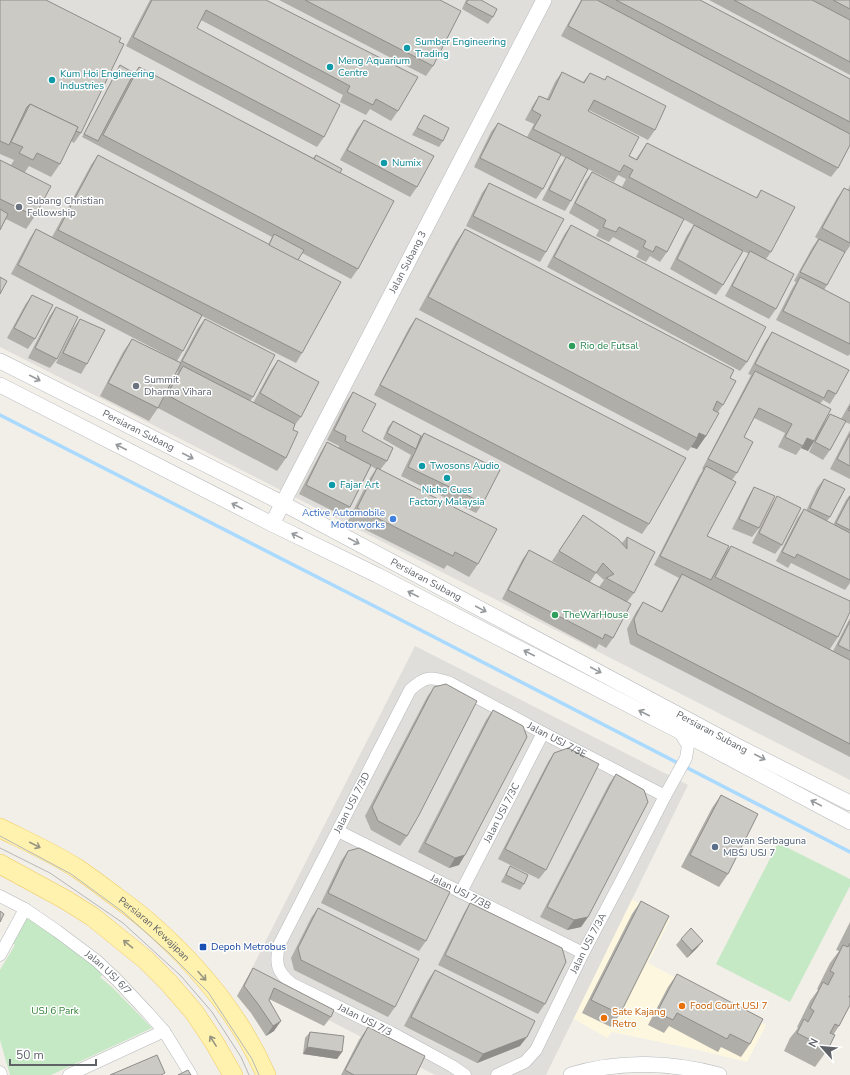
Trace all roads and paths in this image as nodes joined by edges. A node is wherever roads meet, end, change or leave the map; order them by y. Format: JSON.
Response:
{"nodes":[{"id":1,"x":544,"y":0,"type":"edge"},
{"id":2,"x":0,"y":360,"type":"edge"},
{"id":3,"x":0,"y":385,"type":"edge"},
{"id":4,"x":282,"y":503,"type":"junction"},
{"id":5,"x":272,"y":524,"type":"junction"},
{"id":6,"x":450,"y":683,"type":"joint"},
{"id":7,"x":679,"y":731,"type":"junction"},
{"id":8,"x":542,"y":733,"type":"junction"},
{"id":9,"x":722,"y":754,"type":"junction"},
{"id":10,"x":686,"y":758,"type":"junction"},
{"id":11,"x":665,"y":796,"type":"junction"},
{"id":12,"x":850,"y":803,"type":"edge"},
{"id":13,"x":850,"y":822,"type":"edge"},
{"id":14,"x":0,"y":828,"type":"edge"},
{"id":15,"x":338,"y":831,"type":"junction"},
{"id":16,"x":0,"y":864,"type":"edge"},
{"id":17,"x":461,"y":892,"type":"junction"},
{"id":18,"x":0,"y":896,"type":"edge"},
{"id":19,"x":25,"y":910,"type":"junction"},
{"id":20,"x":583,"y":953,"type":"junction"},
{"id":21,"x":0,"y":955,"type":"edge"},
{"id":22,"x":277,"y":957,"type":"joint"},
{"id":23,"x":164,"y":1031,"type":"junction"},
{"id":24,"x":0,"y":1072,"type":"edge"},
{"id":25,"x":1,"y":1075,"type":"edge"},
{"id":26,"x":69,"y":1075,"type":"edge"},
{"id":27,"x":191,"y":1075,"type":"edge"},
{"id":28,"x":232,"y":1075,"type":"edge"},
{"id":29,"x":266,"y":1075,"type":"edge"},
{"id":30,"x":465,"y":1075,"type":"edge"},
{"id":31,"x":497,"y":1075,"type":"edge"},
{"id":32,"x":571,"y":1075,"type":"edge"},
{"id":33,"x":719,"y":1075,"type":"edge"}],
"edges":[{"from":1,"to":4,"type":"street","name":"Jalan Subang 3"},
{"from":2,"to":4,"type":"street","name":"Persiaran Subang","one_way":true},
{"from":5,"to":3,"type":"street","name":"Persiaran Subang","one_way":true},
{"from":4,"to":5,"type":"street","name":"Jalan Subang 3"},
{"from":4,"to":12,"type":"street","name":"Persiaran Subang","one_way":true},
{"from":7,"to":5,"type":"street","name":"Persiaran Subang","one_way":true},
{"from":6,"to":8,"type":"street","name":"Jalan USJ 7/3E"},
{"from":6,"to":15,"type":"street","name":"Jalan USJ 7/3D"},
{"from":7,"to":9,"type":"street","name":"Persiaran Subang"},
{"from":7,"to":10,"type":"street"},
{"from":8,"to":11,"type":"street","name":"Jalan USJ 7/3E"},
{"from":8,"to":17,"type":"street","name":"Jalan USJ 7/3C"},
{"from":9,"to":10,"type":"street"},
{"from":13,"to":9,"type":"street","name":"Persiaran Subang","one_way":true},
{"from":10,"to":11,"type":"street","name":"Jalan USJ 7/3A"},
{"from":11,"to":20,"type":"street","name":"Jalan USJ 7/3A"},
{"from":14,"to":29,"type":"main road","name":"Persiaran Kewajipan","one_way":true},
{"from":15,"to":17,"type":"street","name":"Jalan USJ 7/3B"},
{"from":15,"to":22,"type":"street","name":"Jalan USJ 7/3D"},
{"from":28,"to":16,"type":"main road","one_way":true},
{"from":17,"to":20,"type":"street","name":"Jalan USJ 7/3B"},
{"from":18,"to":19,"type":"street","name":"Jalan USJ 6/7"},
{"from":19,"to":21,"type":"street"},
{"from":19,"to":23,"type":"street","name":"Jalan USJ 6/7"},
{"from":20,"to":31,"type":"street","name":"Jalan USJ 7/3A"},
{"from":22,"to":30,"type":"street","name":"Jalan USJ 7/3"},
{"from":23,"to":26,"type":"street"},
{"from":23,"to":27,"type":"street","name":"Jalan USJ 6/7"},
{"from":24,"to":25,"type":"street"},
{"from":32,"to":33,"type":"street"}]}
